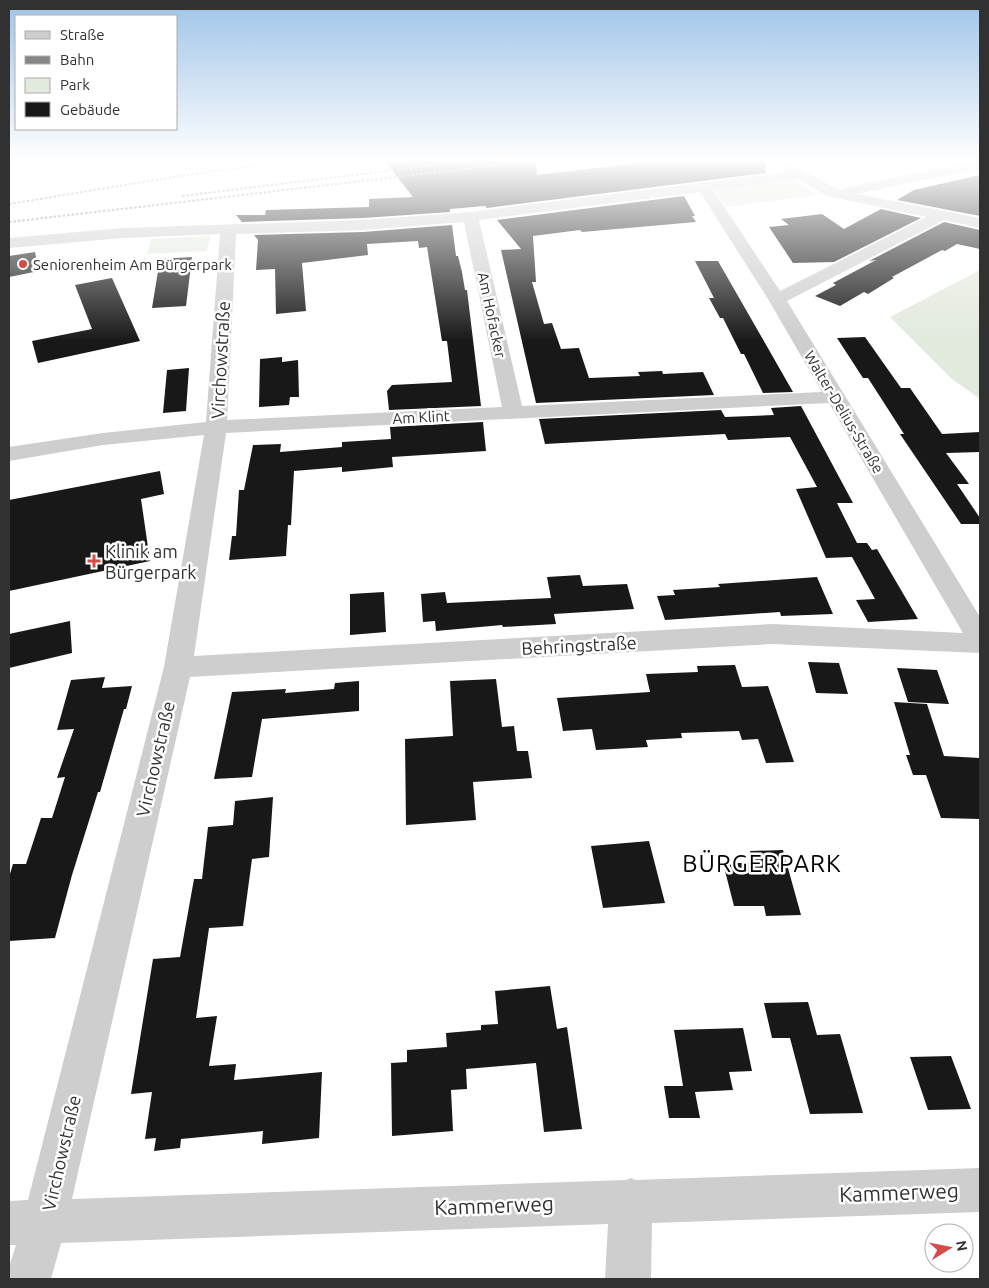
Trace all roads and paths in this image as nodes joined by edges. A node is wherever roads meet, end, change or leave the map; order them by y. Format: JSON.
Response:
{"nodes":[{"id":1,"x":416,"y":221,"type":"edge"},
{"id":2,"x":472,"y":221,"type":"edge"},
{"id":3,"x":726,"y":221,"type":"edge"},
{"id":4,"x":930,"y":221,"type":"edge"},
{"id":5,"x":228,"y":230,"type":"junction"},
{"id":6,"x":9,"y":243,"type":"edge"},
{"id":7,"x":777,"y":299,"type":"junction"},
{"id":8,"x":835,"y":396,"type":"junction"},
{"id":9,"x":513,"y":412,"type":"junction"},
{"id":10,"x":216,"y":427,"type":"junction"},
{"id":11,"x":9,"y":454,"type":"edge"},
{"id":12,"x":980,"y":641,"type":"edge"},
{"id":13,"x":178,"y":667,"type":"junction"},
{"id":14,"x":980,"y":1190,"type":"edge"},
{"id":15,"x":632,"y":1200,"type":"junction"},
{"id":16,"x":27,"y":1222,"type":"edge"},
{"id":17,"x":28,"y":1279,"type":"edge"},
{"id":18,"x":628,"y":1279,"type":"edge"}],
"edges":[{"from":1,"to":5,"type":"street"},
{"from":2,"to":9,"type":"street","name":"Am Hofacker"},
{"from":3,"to":7,"type":"street","name":"Walter-Delius-Straße"},
{"from":4,"to":7,"type":"street"},
{"from":5,"to":6,"type":"street"},
{"from":5,"to":10,"type":"street","name":"Virchowstraße"},
{"from":7,"to":8,"type":"street","name":"Walter-Delius-Straße"},
{"from":8,"to":9,"type":"street","name":"Am Klint"},
{"from":8,"to":12,"type":"street","name":"Walter-Delius-Straße"},
{"from":9,"to":10,"type":"street","name":"Am Klint"},
{"from":10,"to":11,"type":"street","name":"Am Klint"},
{"from":10,"to":13,"type":"street","name":"Virchowstraße"},
{"from":12,"to":13,"type":"street","name":"Behringstraße"},
{"from":13,"to":16,"type":"street","name":"Virchowstraße"},
{"from":14,"to":15,"type":"street","name":"Kammerweg"},
{"from":15,"to":16,"type":"street","name":"Kammerweg"},
{"from":15,"to":18,"type":"street"},
{"from":16,"to":17,"type":"street","name":"Virchowstraße"}]}
